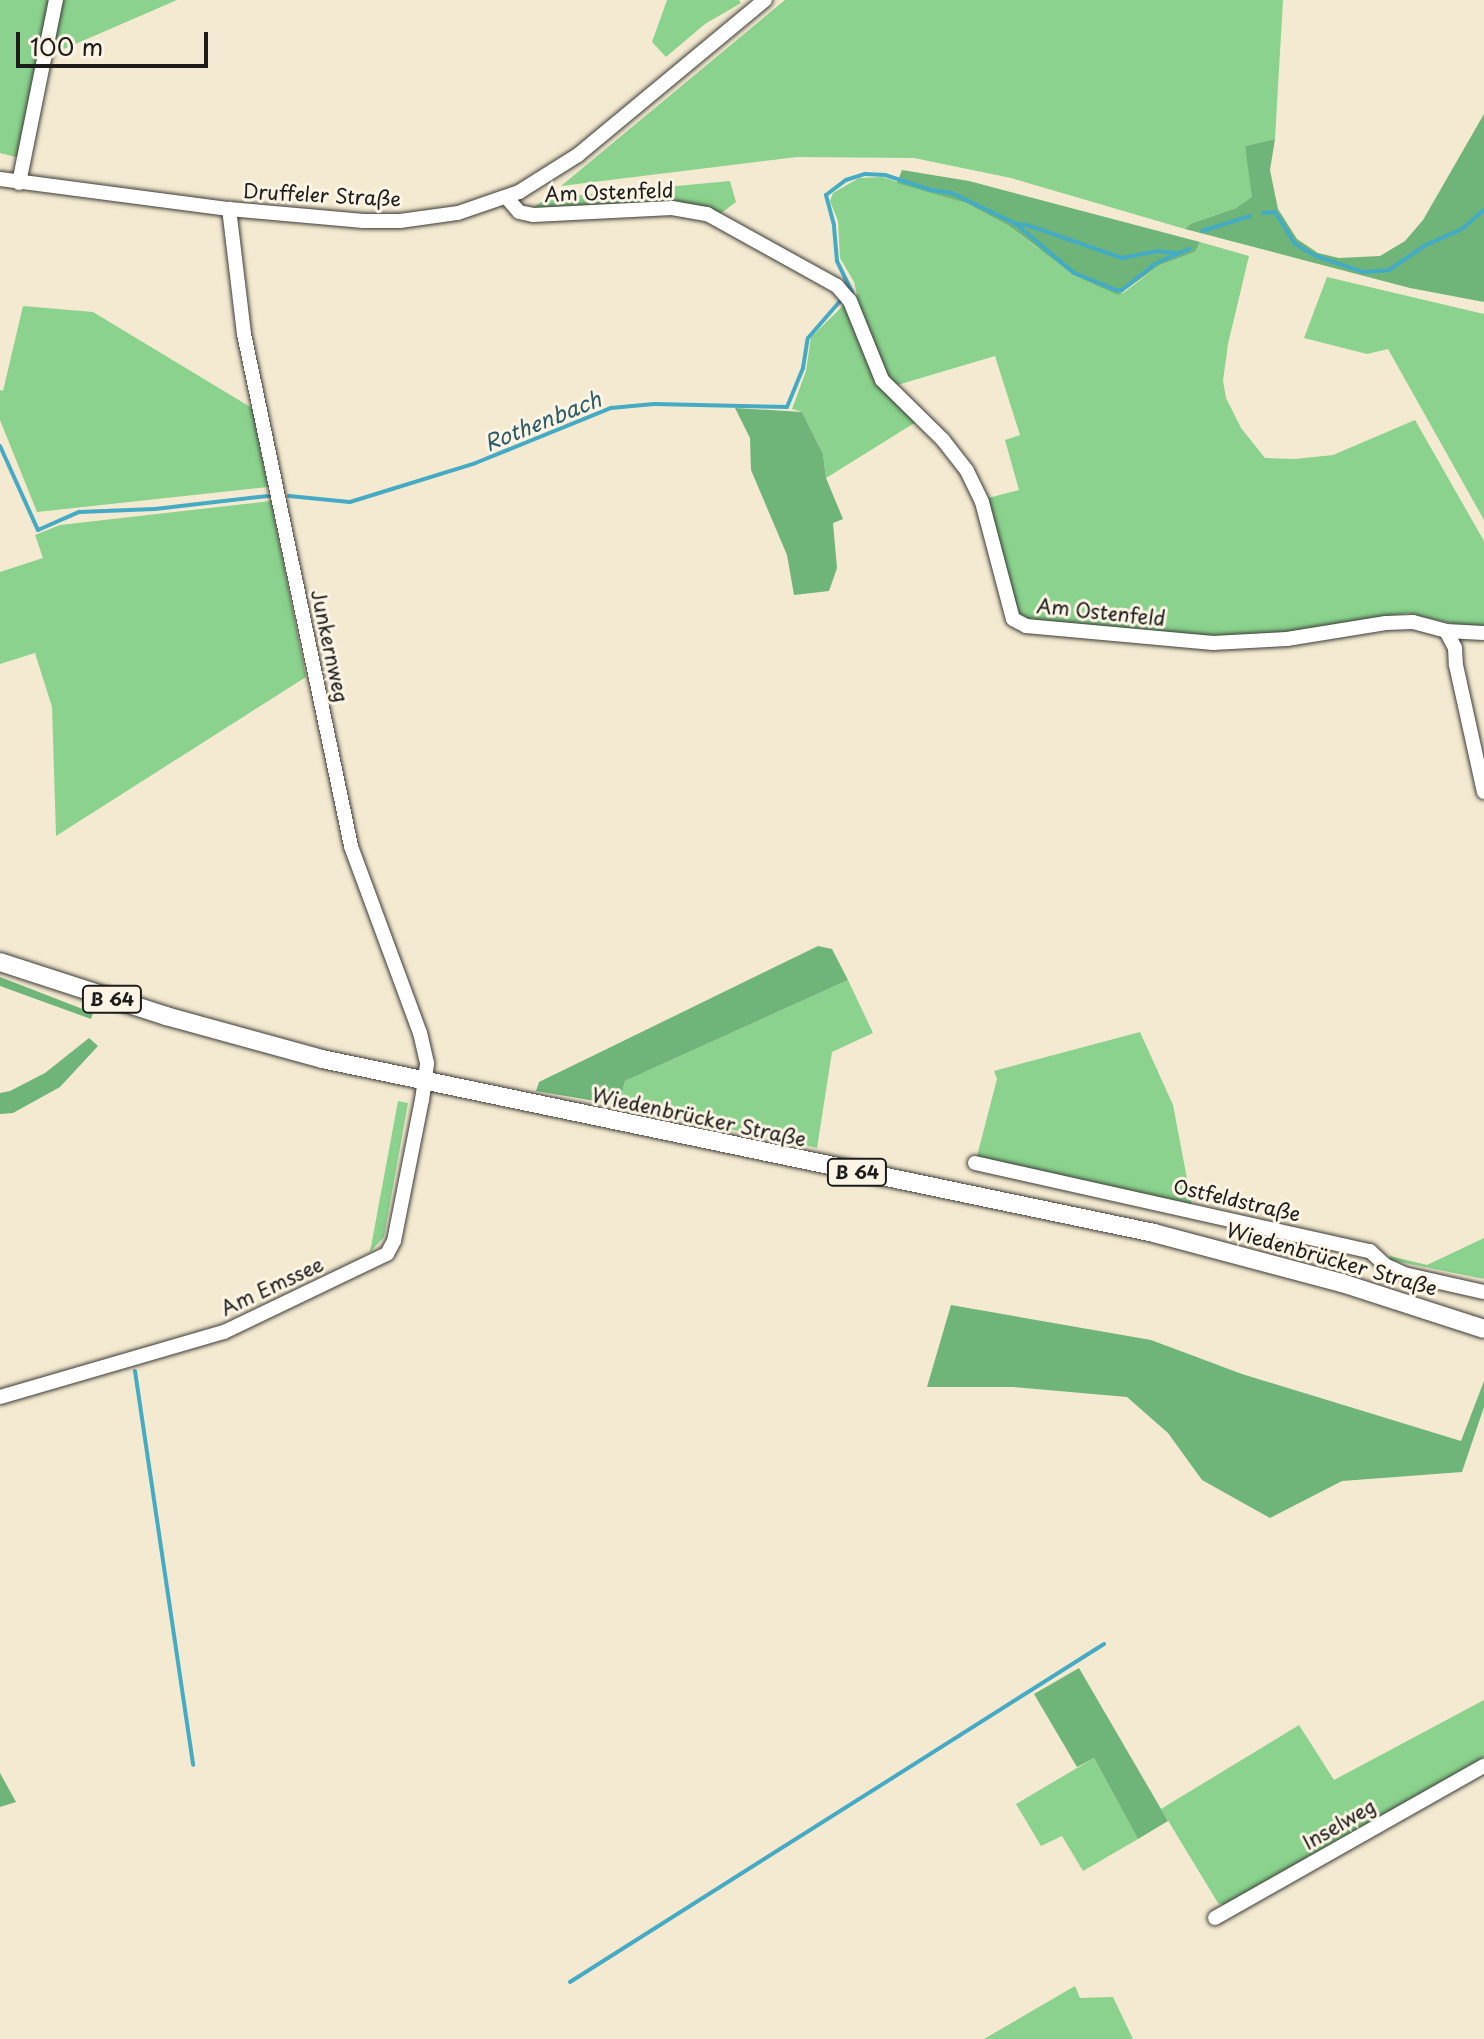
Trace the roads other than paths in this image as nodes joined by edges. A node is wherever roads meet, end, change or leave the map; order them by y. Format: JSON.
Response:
{"nodes":[{"id":1,"x":56,"y":0,"type":"edge"},
{"id":2,"x":765,"y":0,"type":"edge"},
{"id":3,"x":0,"y":179,"type":"edge"},
{"id":4,"x":19,"y":183,"type":"junction"},
{"id":5,"x":507,"y":198,"type":"junction"},
{"id":6,"x":229,"y":209,"type":"junction"},
{"id":7,"x":1446,"y":631,"type":"junction"},
{"id":8,"x":1477,"y":634,"type":"edge"},
{"id":9,"x":1455,"y":648,"type":"junction"},
{"id":10,"x":1484,"y":792,"type":"edge"},
{"id":11,"x":0,"y":962,"type":"edge"},
{"id":12,"x":424,"y":1081,"type":"junction"},
{"id":13,"x":975,"y":1163,"type":"dead end"},
{"id":14,"x":1484,"y":1292,"type":"edge"},
{"id":15,"x":1484,"y":1329,"type":"edge"},
{"id":16,"x":0,"y":1397,"type":"edge"},
{"id":17,"x":1484,"y":1766,"type":"edge"},
{"id":18,"x":1215,"y":1918,"type":"dead end"}],
"edges":[{"from":1,"to":4,"type":"street"},
{"from":2,"to":5,"type":"street","name":"Druffeler Straße"},
{"from":3,"to":4,"type":"street","name":"Druffeler Straße"},
{"from":4,"to":6,"type":"street","name":"Druffeler Straße"},
{"from":5,"to":6,"type":"street","name":"Druffeler Straße"},
{"from":5,"to":7,"type":"street","name":"Am Ostenfeld"},
{"from":6,"to":12,"type":"street","name":"Junkernweg"},
{"from":7,"to":8,"type":"street","name":"Am Ostenfeld"},
{"from":7,"to":9,"type":"street"},
{"from":8,"to":9,"type":"street"},
{"from":9,"to":10,"type":"street"},
{"from":11,"to":12,"type":"main road","name":"Wiedenbrücker Straße","number":"B 64"},
{"from":12,"to":15,"type":"main road","name":"Wiedenbrücker Straße","number":"B 64"},
{"from":12,"to":16,"type":"street","name":"Am Emssee"},
{"from":13,"to":14,"type":"street","name":"Ostfeldstraße"},
{"from":17,"to":18,"type":"street","name":"Inselweg"}]}
